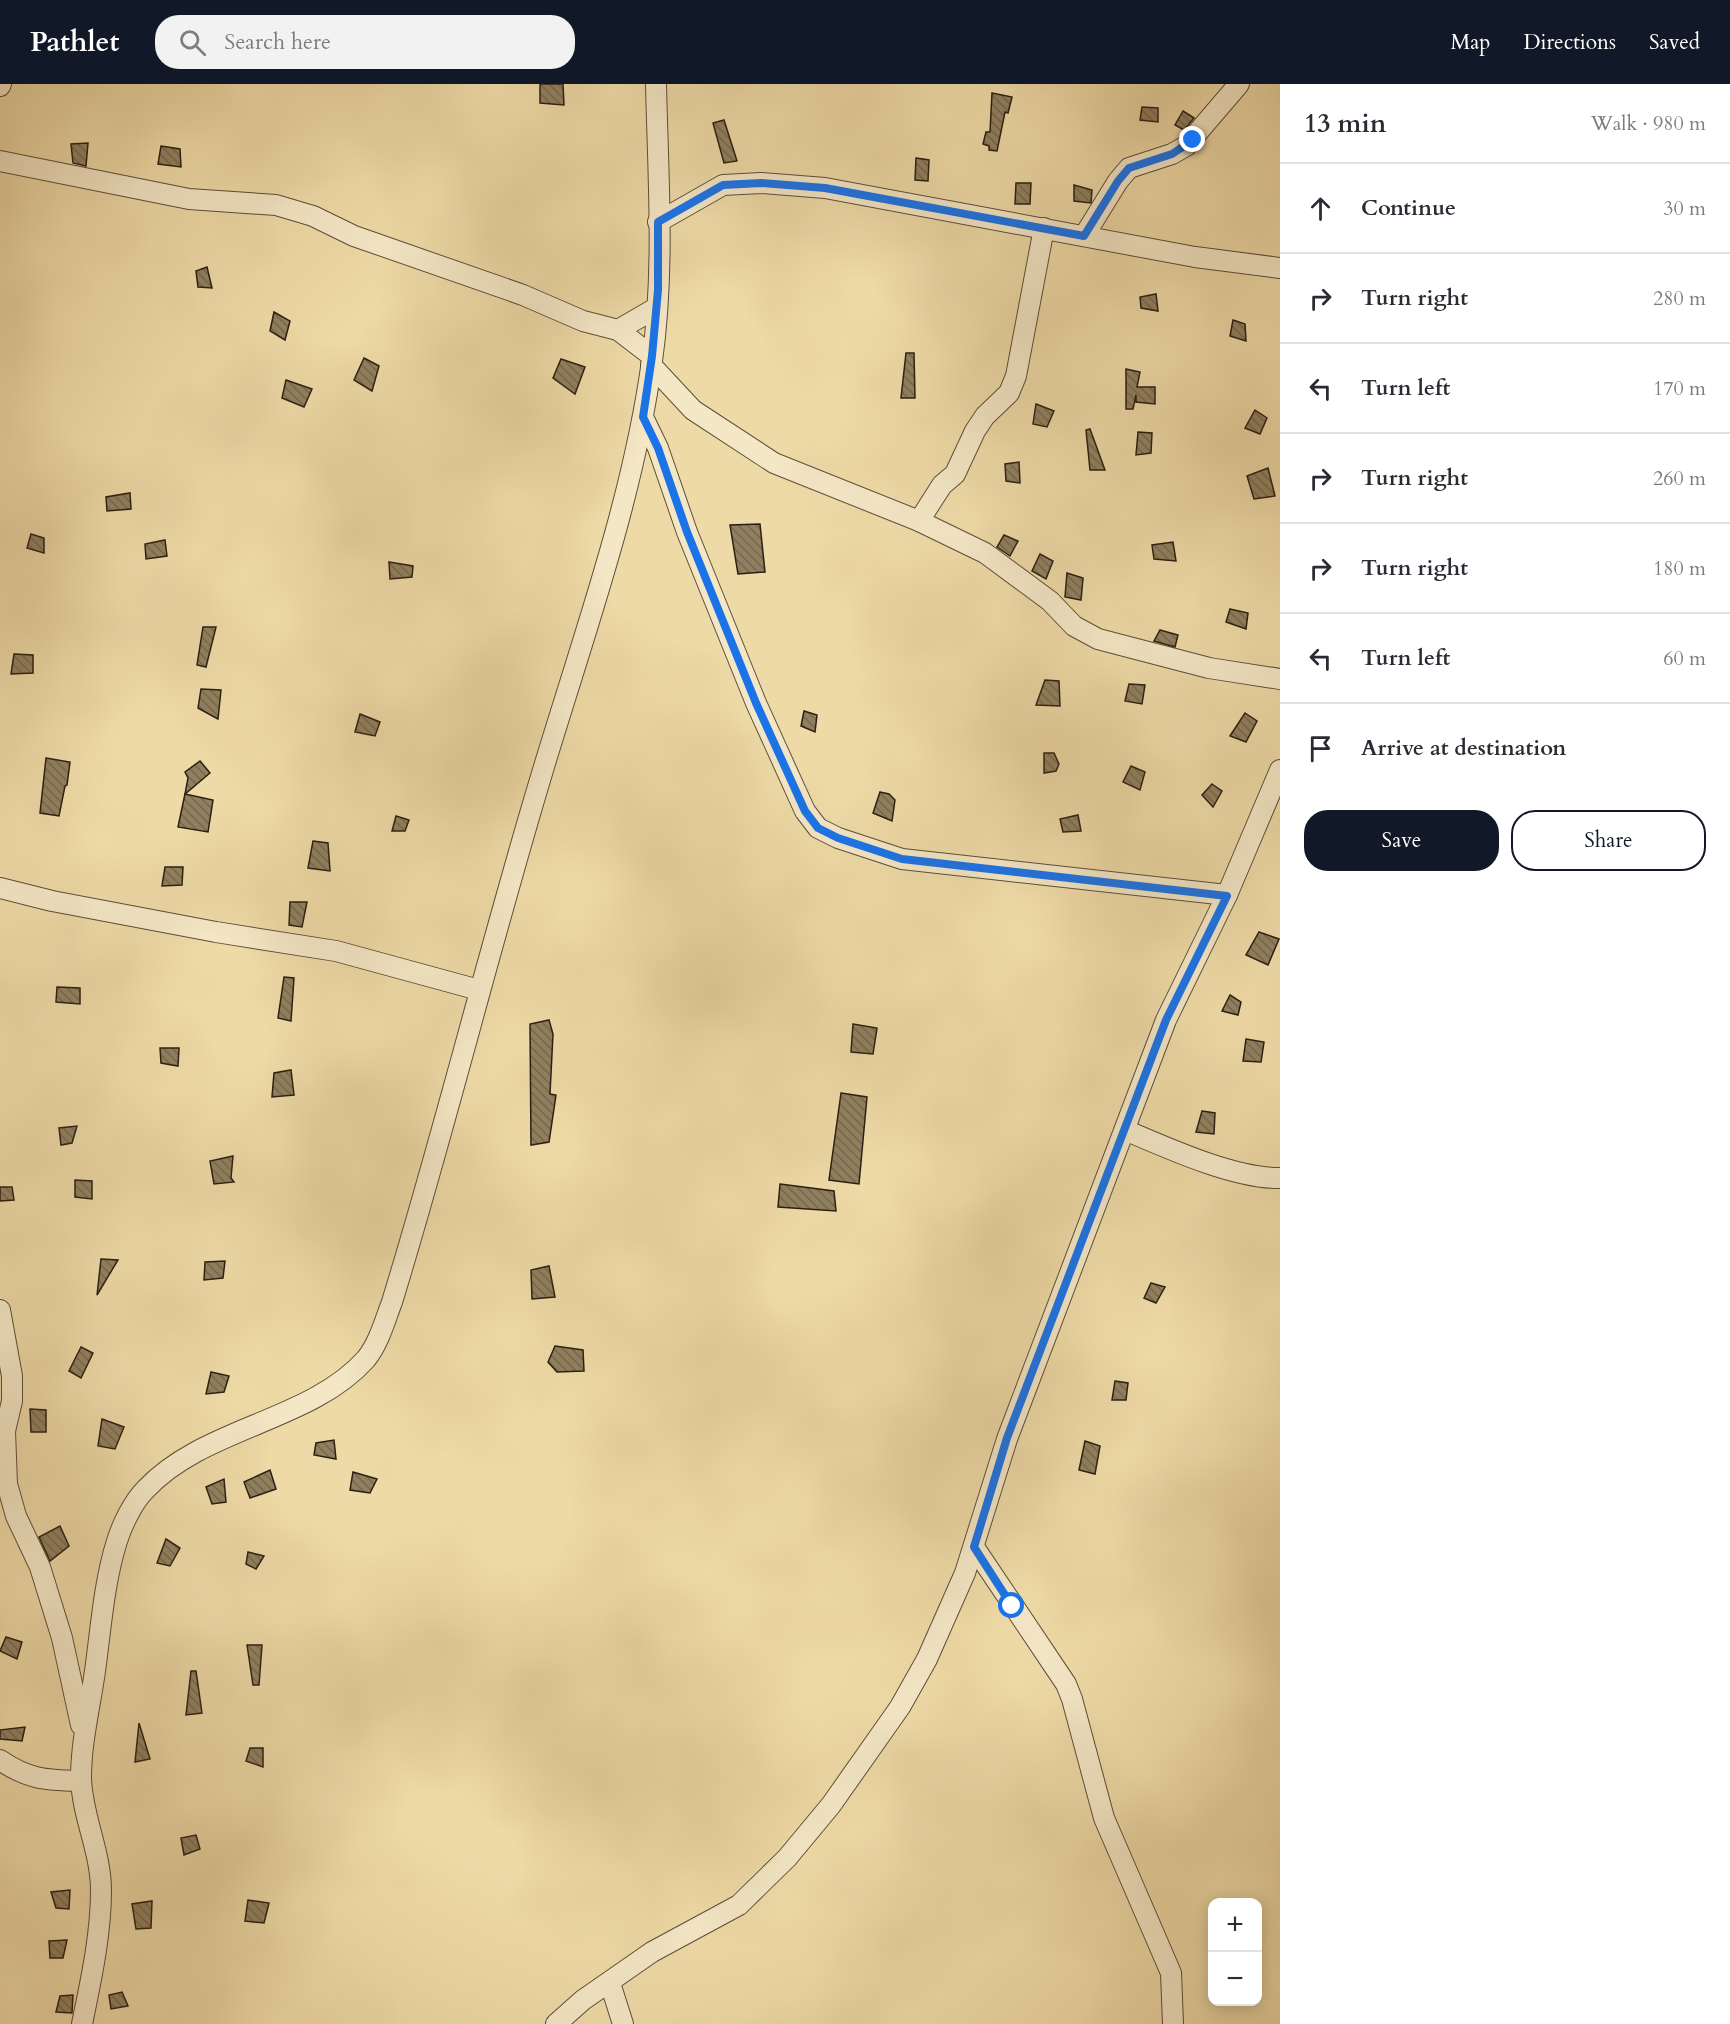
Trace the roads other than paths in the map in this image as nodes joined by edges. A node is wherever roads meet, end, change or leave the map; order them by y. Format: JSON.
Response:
{"nodes":[{"id":1,"x":656,"y":84,"type":"edge"},
{"id":2,"x":1239,"y":84,"type":"edge"},
{"id":3,"x":0,"y":161,"type":"edge"},
{"id":4,"x":658,"y":222,"type":"junction"},
{"id":5,"x":1044,"y":228,"type":"junction"},
{"id":6,"x":1084,"y":236,"type":"junction"},
{"id":7,"x":1280,"y":268,"type":"edge"},
{"id":8,"x":656,"y":308,"type":"junction"},
{"id":9,"x":618,"y":330,"type":"junction"},
{"id":10,"x":652,"y":361,"type":"junction"},
{"id":11,"x":643,"y":417,"type":"junction"},
{"id":12,"x":919,"y":521,"type":"junction"},
{"id":13,"x":1280,"y":679,"type":"edge"},
{"id":14,"x":1280,"y":770,"type":"edge"},
{"id":15,"x":0,"y":888,"type":"edge"},
{"id":16,"x":1227,"y":896,"type":"junction"},
{"id":17,"x":479,"y":990,"type":"junction"},
{"id":18,"x":1125,"y":1130,"type":"junction"},
{"id":19,"x":1280,"y":1178,"type":"edge"},
{"id":20,"x":0,"y":1311,"type":"edge"},
{"id":21,"x":974,"y":1547,"type":"junction"},
{"id":22,"x":83,"y":1738,"type":"junction"},
{"id":23,"x":0,"y":1760,"type":"edge"},
{"id":24,"x":81,"y":1780,"type":"junction"},
{"id":25,"x":610,"y":1983,"type":"junction"},
{"id":26,"x":82,"y":2024,"type":"edge"},
{"id":27,"x":556,"y":2024,"type":"edge"},
{"id":28,"x":623,"y":2024,"type":"edge"},
{"id":29,"x":1173,"y":2024,"type":"edge"}],
"edges":[{"from":1,"to":4,"type":"street"},
{"from":2,"to":6,"type":"street"},
{"from":3,"to":9,"type":"street"},
{"from":4,"to":5,"type":"street"},
{"from":4,"to":8,"type":"street"},
{"from":5,"to":6,"type":"street"},
{"from":5,"to":12,"type":"street"},
{"from":6,"to":7,"type":"street"},
{"from":8,"to":9,"type":"street"},
{"from":8,"to":10,"type":"street"},
{"from":9,"to":10,"type":"street"},
{"from":10,"to":11,"type":"street"},
{"from":10,"to":12,"type":"street"},
{"from":11,"to":16,"type":"street"},
{"from":11,"to":17,"type":"street"},
{"from":12,"to":13,"type":"street"},
{"from":14,"to":16,"type":"street"},
{"from":15,"to":17,"type":"street"},
{"from":16,"to":18,"type":"street"},
{"from":17,"to":22,"type":"street"},
{"from":18,"to":19,"type":"street"},
{"from":18,"to":21,"type":"street"},
{"from":20,"to":22,"type":"street"},
{"from":21,"to":25,"type":"street"},
{"from":21,"to":29,"type":"street"},
{"from":22,"to":24,"type":"street"},
{"from":23,"to":24,"type":"street"},
{"from":24,"to":26,"type":"street"},
{"from":25,"to":27,"type":"street"},
{"from":25,"to":28,"type":"street"}]}
